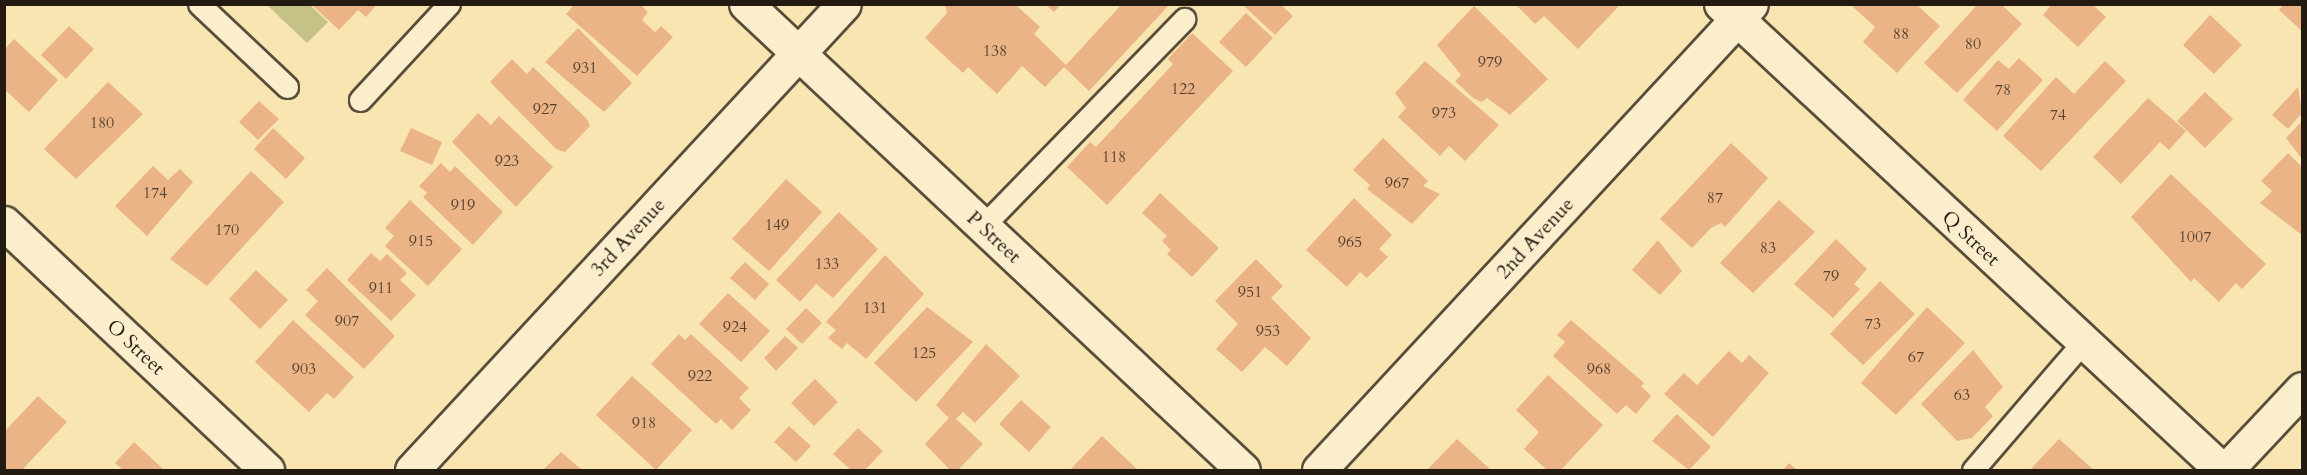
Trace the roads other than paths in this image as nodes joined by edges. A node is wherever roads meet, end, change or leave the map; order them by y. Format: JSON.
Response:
{"nodes":[{"id":1,"x":199,"y":4,"type":"edge"},
{"id":2,"x":449,"y":4,"type":"edge"},
{"id":3,"x":746,"y":4,"type":"edge"},
{"id":4,"x":844,"y":4,"type":"edge"},
{"id":5,"x":1736,"y":10,"type":"edge"},
{"id":6,"x":1184,"y":19,"type":"dead end"},
{"id":7,"x":799,"y":55,"type":"junction"},
{"id":8,"x":287,"y":87,"type":"dead end"},
{"id":9,"x":360,"y":100,"type":"dead end"},
{"id":10,"x":4,"y":223,"type":"edge"},
{"id":11,"x":983,"y":226,"type":"junction"},
{"id":12,"x":2083,"y":342,"type":"junction"},
{"id":13,"x":2302,"y":389,"type":"edge"},
{"id":14,"x":267,"y":471,"type":"edge"},
{"id":15,"x":412,"y":471,"type":"edge"},
{"id":16,"x":1243,"y":471,"type":"edge"},
{"id":17,"x":1319,"y":471,"type":"edge"},
{"id":18,"x":1973,"y":471,"type":"edge"},
{"id":19,"x":2224,"y":471,"type":"edge"}],
"edges":[{"from":1,"to":8,"type":"lane"},
{"from":2,"to":9,"type":"lane"},
{"from":3,"to":7,"type":"street","name":"P Street"},
{"from":4,"to":7,"type":"street","name":"3rd Avenue"},
{"from":5,"to":12,"type":"street","name":"Q Street"},
{"from":5,"to":17,"type":"street","name":"2nd Avenue"},
{"from":6,"to":11,"type":"lane"},
{"from":7,"to":11,"type":"street","name":"P Street"},
{"from":7,"to":15,"type":"street","name":"3rd Avenue"},
{"from":10,"to":14,"type":"street","name":"O Street"},
{"from":11,"to":16,"type":"street","name":"P Street"},
{"from":12,"to":18,"type":"lane"},
{"from":12,"to":19,"type":"street","name":"Q Street"},
{"from":13,"to":19,"type":"street"}]}
